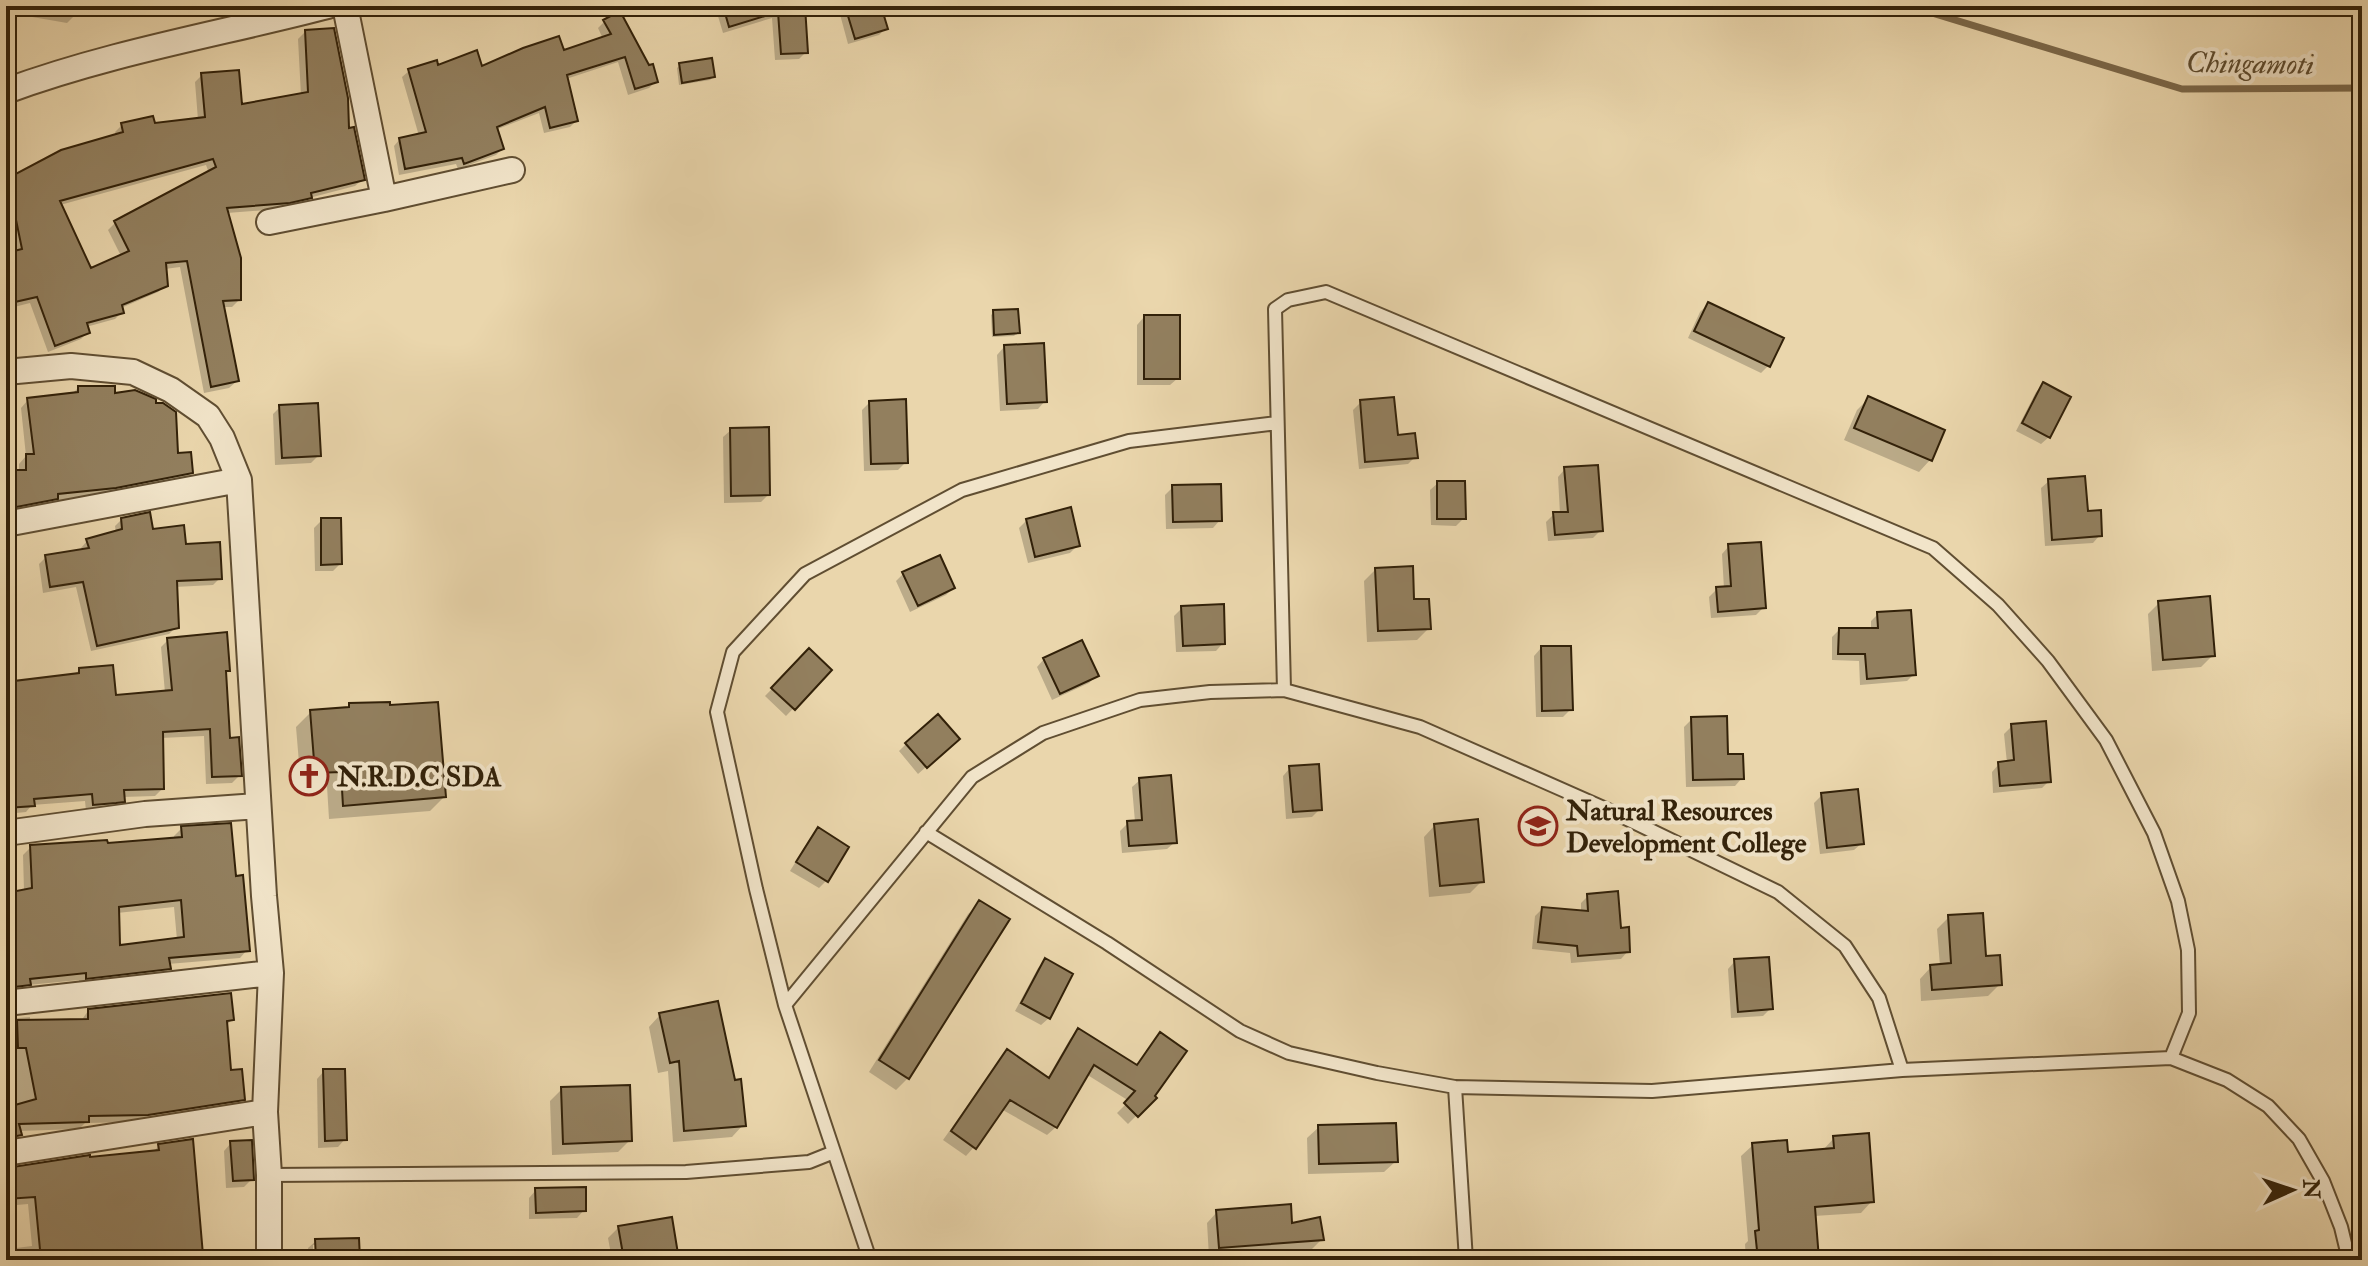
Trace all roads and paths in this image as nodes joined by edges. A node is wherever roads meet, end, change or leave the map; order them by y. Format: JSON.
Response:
{"nodes":[{"id":1,"x":328,"y":6,"type":"edge"},
{"id":2,"x":345,"y":6,"type":"edge"},
{"id":3,"x":6,"y":91,"type":"edge"},
{"id":4,"x":512,"y":170,"type":"dead end"},
{"id":5,"x":384,"y":199,"type":"junction"},
{"id":6,"x":269,"y":222,"type":"dead end"},
{"id":7,"x":6,"y":372,"type":"edge"},
{"id":8,"x":1277,"y":423,"type":"junction"},
{"id":9,"x":239,"y":480,"type":"junction"},
{"id":10,"x":6,"y":524,"type":"edge"},
{"id":11,"x":1284,"y":690,"type":"junction"},
{"id":12,"x":258,"y":806,"type":"junction"},
{"id":13,"x":926,"y":832,"type":"junction"},
{"id":14,"x":6,"y":833,"type":"edge"},
{"id":15,"x":271,"y":973,"type":"junction"},
{"id":16,"x":6,"y":1003,"type":"edge"},
{"id":17,"x":785,"y":1005,"type":"junction"},
{"id":18,"x":2171,"y":1058,"type":"junction"},
{"id":19,"x":1902,"y":1070,"type":"junction"},
{"id":20,"x":1455,"y":1087,"type":"junction"},
{"id":21,"x":265,"y":1112,"type":"junction"},
{"id":22,"x":834,"y":1152,"type":"junction"},
{"id":23,"x":6,"y":1153,"type":"edge"},
{"id":24,"x":269,"y":1175,"type":"junction"},
{"id":25,"x":269,"y":1260,"type":"edge"},
{"id":26,"x":870,"y":1260,"type":"edge"},
{"id":27,"x":1466,"y":1260,"type":"edge"},
{"id":28,"x":2349,"y":1260,"type":"edge"}],
"edges":[{"from":1,"to":3,"type":"street"},
{"from":2,"to":5,"type":"street"},
{"from":4,"to":5,"type":"street"},
{"from":5,"to":6,"type":"street"},
{"from":7,"to":9,"type":"street"},
{"from":8,"to":11,"type":"lane"},
{"from":8,"to":17,"type":"lane"},
{"from":8,"to":18,"type":"lane"},
{"from":9,"to":10,"type":"street"},
{"from":9,"to":12,"type":"street"},
{"from":11,"to":13,"type":"lane"},
{"from":11,"to":19,"type":"lane"},
{"from":12,"to":14,"type":"street"},
{"from":12,"to":15,"type":"street"},
{"from":13,"to":17,"type":"lane"},
{"from":13,"to":20,"type":"lane"},
{"from":15,"to":16,"type":"street"},
{"from":15,"to":21,"type":"street"},
{"from":17,"to":22,"type":"lane"},
{"from":18,"to":19,"type":"lane"},
{"from":18,"to":28,"type":"lane"},
{"from":19,"to":20,"type":"lane"},
{"from":20,"to":27,"type":"lane"},
{"from":21,"to":23,"type":"street"},
{"from":21,"to":24,"type":"street"},
{"from":22,"to":24,"type":"lane"},
{"from":22,"to":26,"type":"lane"},
{"from":24,"to":25,"type":"street"}]}
